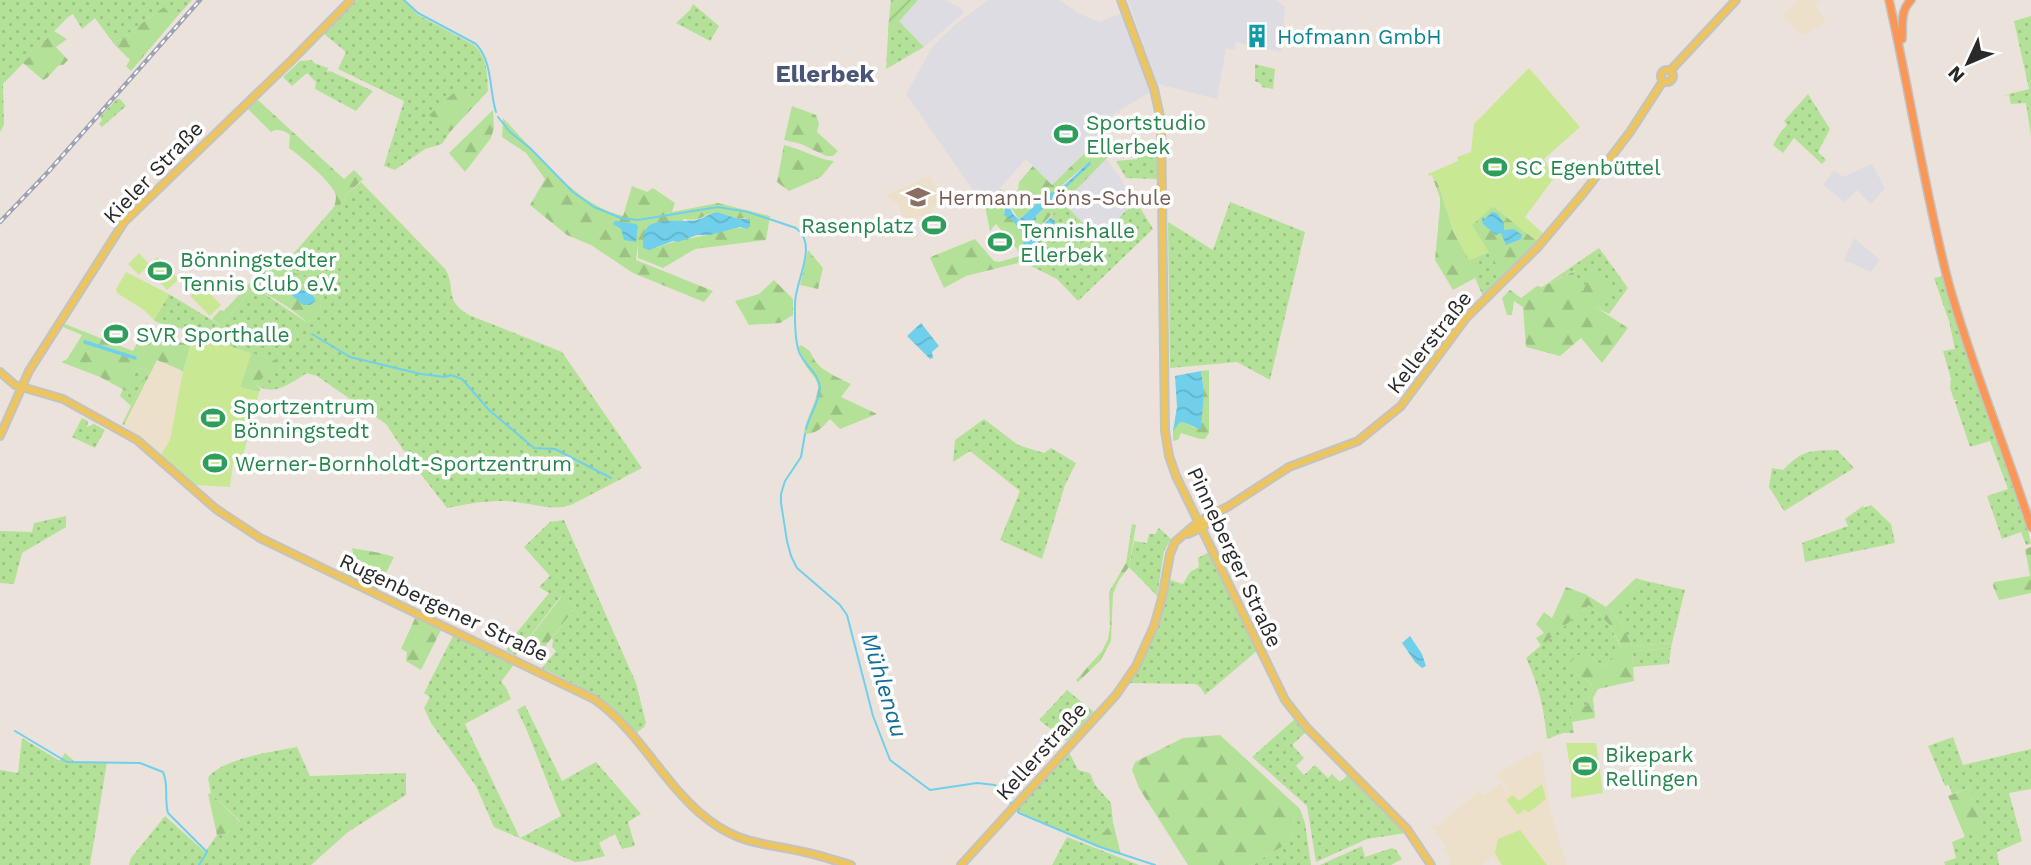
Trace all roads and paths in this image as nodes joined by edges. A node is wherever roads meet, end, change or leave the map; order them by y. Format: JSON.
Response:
{"nodes":[{"id":1,"x":351,"y":0,"type":"edge"},
{"id":2,"x":1121,"y":0,"type":"edge"},
{"id":3,"x":1736,"y":0,"type":"edge"},
{"id":4,"x":1891,"y":0,"type":"edge"},
{"id":5,"x":1912,"y":0,"type":"edge"},
{"id":6,"x":1902,"y":39,"type":"junction"},
{"id":7,"x":0,"y":373,"type":"edge"},
{"id":8,"x":21,"y":387,"type":"junction"},
{"id":9,"x":0,"y":436,"type":"edge"},
{"id":10,"x":2031,"y":513,"type":"edge"},
{"id":11,"x":1199,"y":525,"type":"junction"},
{"id":12,"x":2031,"y":527,"type":"edge"},
{"id":13,"x":851,"y":865,"type":"edge"},
{"id":14,"x":961,"y":865,"type":"edge"},
{"id":15,"x":1431,"y":865,"type":"edge"}],
"edges":[{"from":1,"to":8,"type":"main road","name":"Kieler Straße"},
{"from":2,"to":11,"type":"main road","name":"Pinneberger Straße"},
{"from":3,"to":11,"type":"main road","name":"Kellerstraße"},
{"from":4,"to":6,"type":"highway"},
{"from":4,"to":12,"type":"highway"},
{"from":5,"to":6,"type":"highway"},
{"from":6,"to":10,"type":"highway"},
{"from":7,"to":8,"type":"main road","name":"Rugenbergener Straße"},
{"from":8,"to":9,"type":"main road","name":"Kieler Straße"},
{"from":8,"to":13,"type":"main road","name":"Rugenbergener Straße"},
{"from":11,"to":14,"type":"main road","name":"Kellerstraße"},
{"from":11,"to":15,"type":"main road","name":"Pinneberger Straße"}]}
